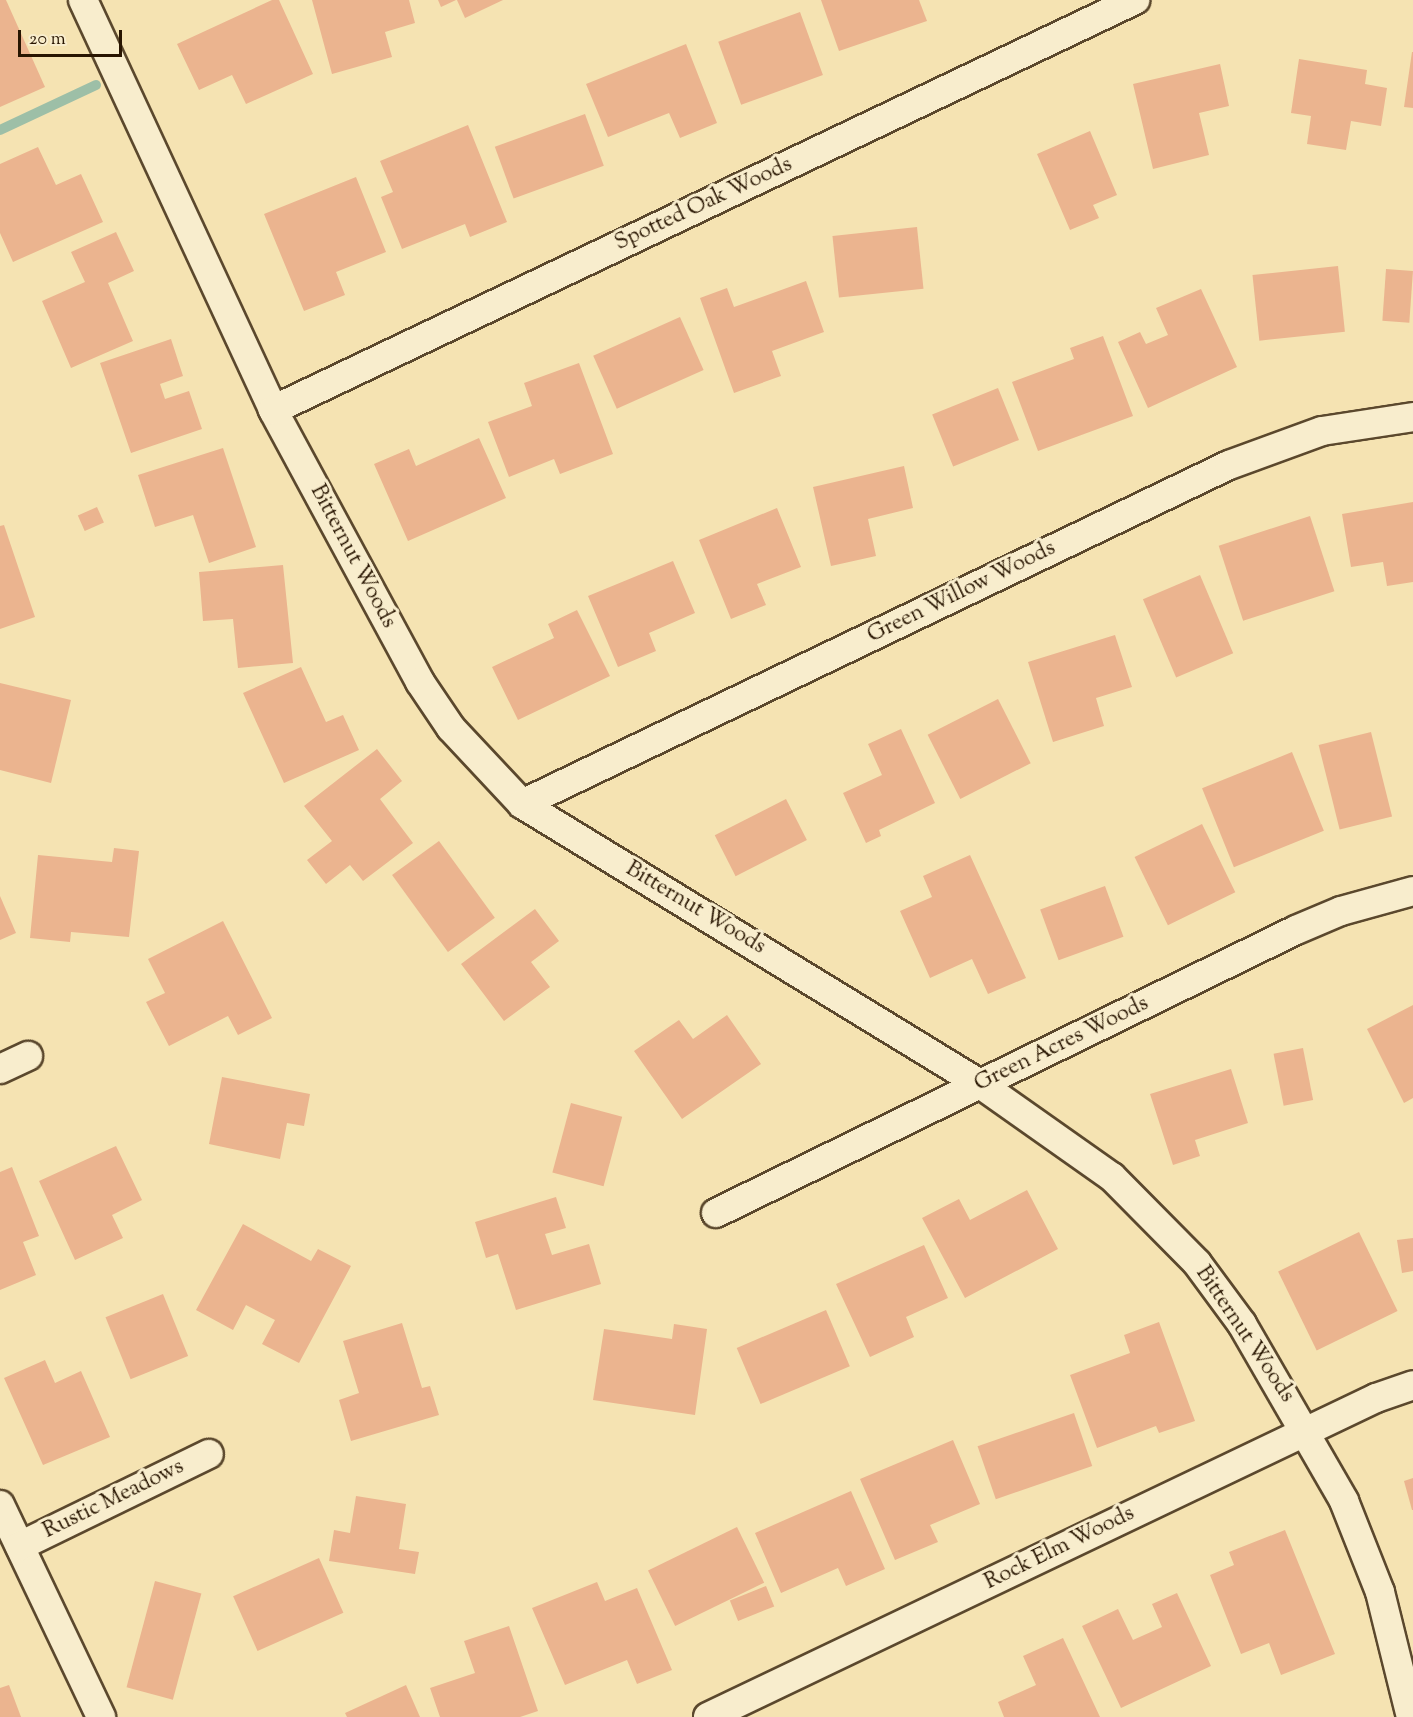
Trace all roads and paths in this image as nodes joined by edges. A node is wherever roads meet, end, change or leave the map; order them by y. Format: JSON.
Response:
{"nodes":[{"id":1,"x":1135,"y":0,"type":"edge"},
{"id":2,"x":85,"y":1,"type":"edge"},
{"id":3,"x":273,"y":410,"type":"junction"},
{"id":4,"x":1413,"y":417,"type":"edge"},
{"id":5,"x":522,"y":804,"type":"junction"},
{"id":6,"x":1413,"y":891,"type":"edge"},
{"id":7,"x":28,"y":1056,"type":"dead end"},
{"id":8,"x":0,"y":1069,"type":"edge"},
{"id":9,"x":980,"y":1084,"type":"junction"},
{"id":10,"x":716,"y":1213,"type":"dead end"},
{"id":11,"x":1413,"y":1385,"type":"edge"},
{"id":12,"x":1307,"y":1431,"type":"junction"},
{"id":13,"x":208,"y":1454,"type":"dead end"},
{"id":14,"x":0,"y":1505,"type":"edge"},
{"id":15,"x":20,"y":1546,"type":"junction"},
{"id":16,"x":102,"y":1717,"type":"edge"},
{"id":17,"x":708,"y":1717,"type":"edge"},
{"id":18,"x":1411,"y":1717,"type":"edge"}],
"edges":[{"from":1,"to":3,"type":"street","name":"Spotted Oak Woods"},
{"from":2,"to":3,"type":"street","name":"Bitternut Woods"},
{"from":3,"to":5,"type":"street","name":"Bitternut Woods"},
{"from":4,"to":5,"type":"street","name":"Green Willow Woods"},
{"from":5,"to":9,"type":"street","name":"Bitternut Woods"},
{"from":6,"to":9,"type":"street","name":"Green Acres Woods"},
{"from":7,"to":8,"type":"street"},
{"from":9,"to":10,"type":"street","name":"Green Acres Woods"},
{"from":9,"to":12,"type":"street","name":"Bitternut Woods"},
{"from":11,"to":12,"type":"street","name":"Rock Elm Woods"},
{"from":12,"to":17,"type":"street","name":"Rock Elm Woods"},
{"from":12,"to":18,"type":"street","name":"Bitternut Woods"},
{"from":13,"to":15,"type":"street","name":"Rustic Meadows"},
{"from":14,"to":15,"type":"street"},
{"from":15,"to":16,"type":"street"}]}
